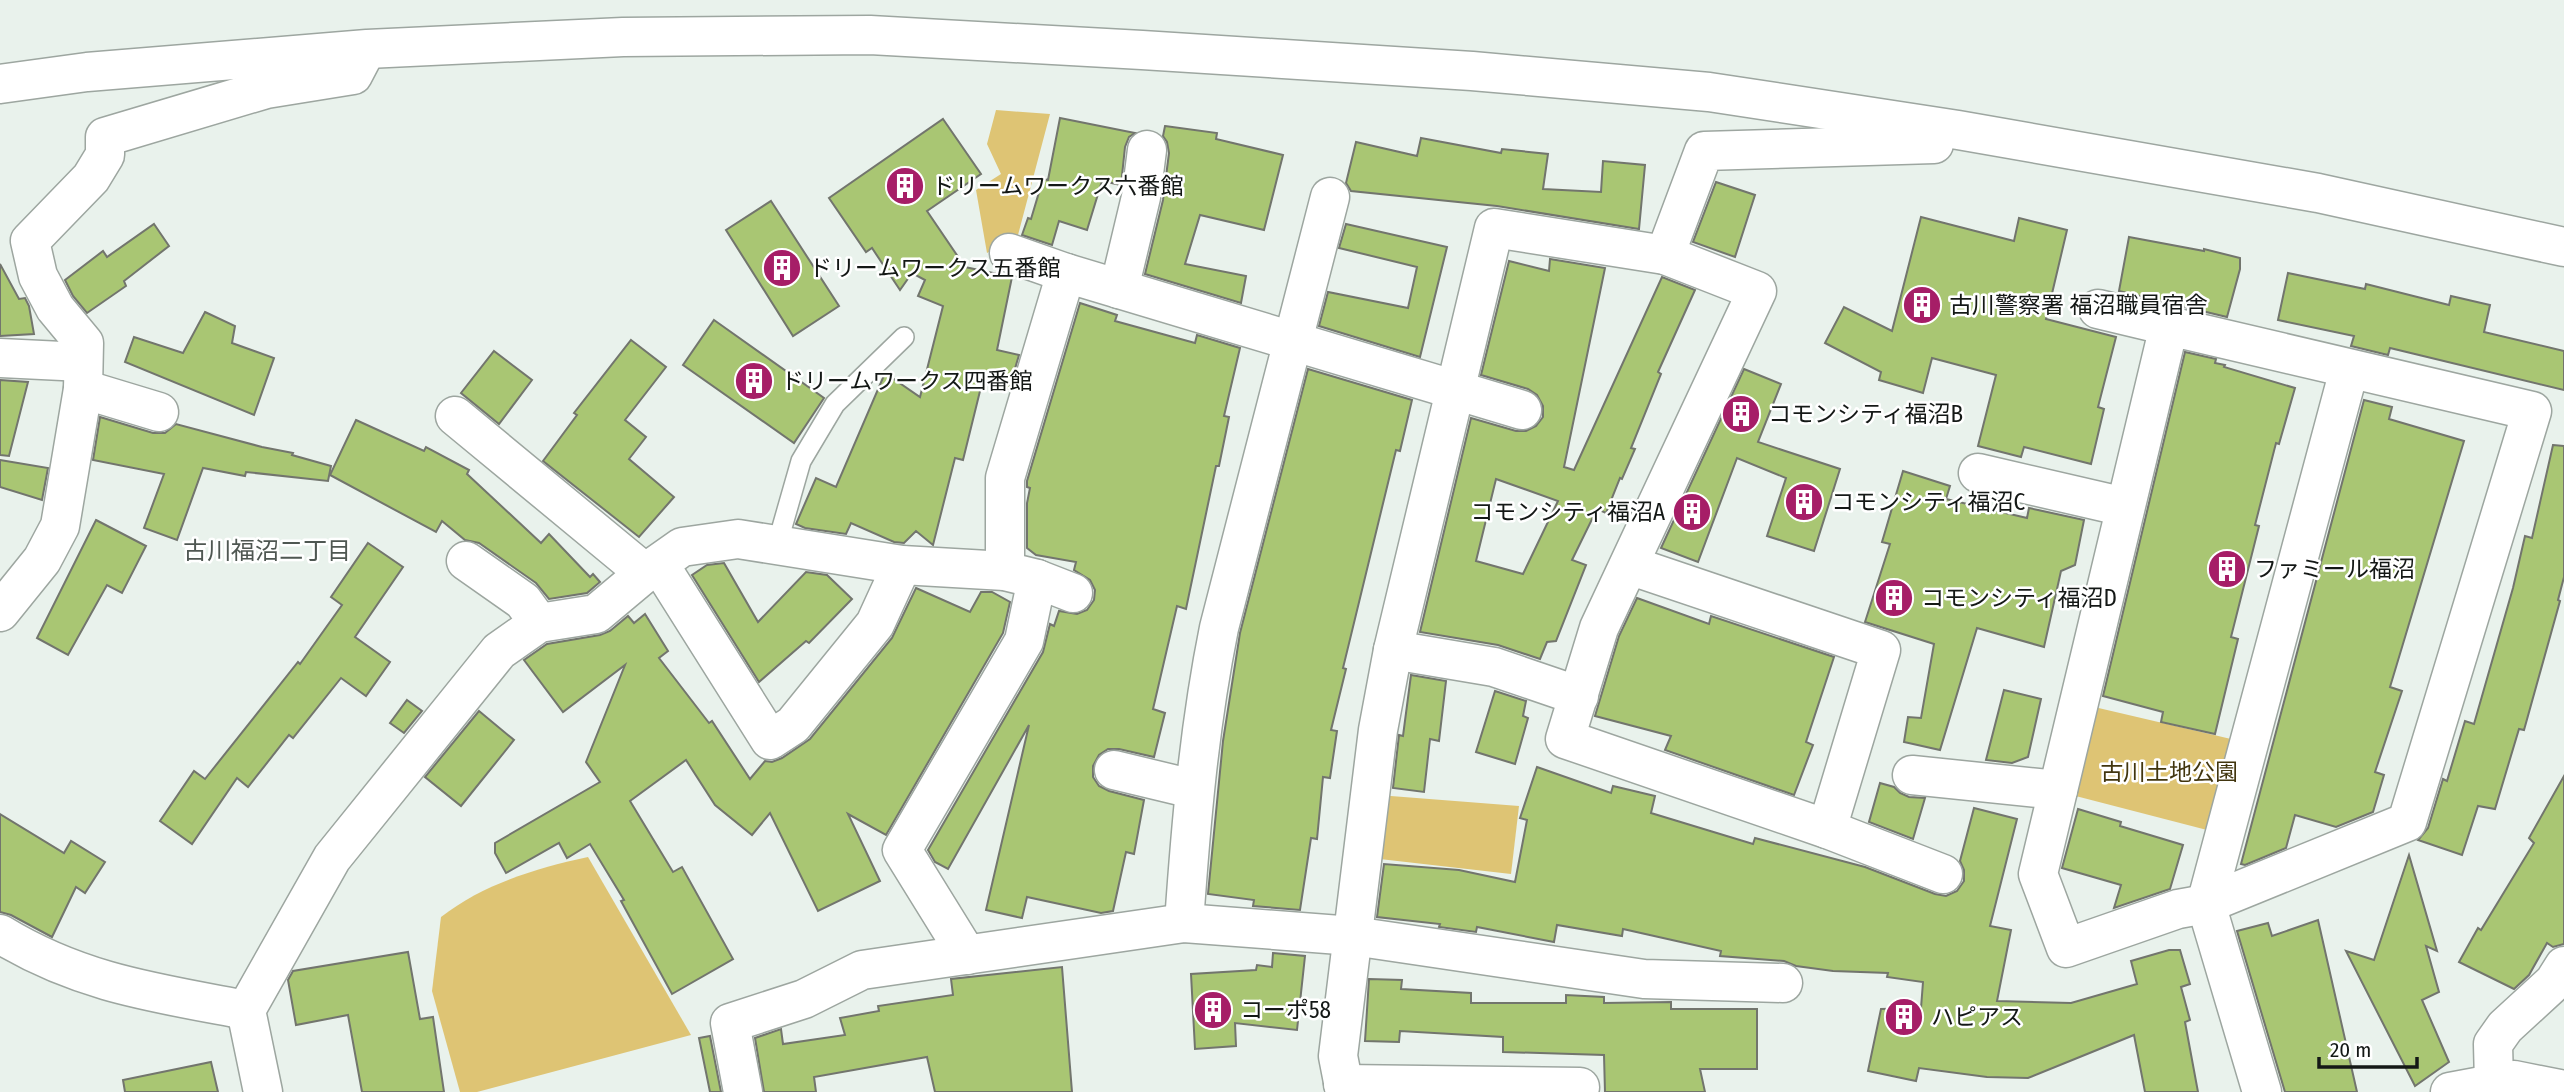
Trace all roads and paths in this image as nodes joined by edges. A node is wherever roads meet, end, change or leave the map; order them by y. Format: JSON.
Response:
{"nodes":[{"id":1,"x":367,"y":49,"type":"junction"},
{"id":2,"x":0,"y":84,"type":"edge"},
{"id":3,"x":1958,"y":130,"type":"junction"},
{"id":4,"x":1147,"y":150,"type":"dead end"},
{"id":5,"x":1329,"y":197,"type":"dead end"},
{"id":6,"x":15,"y":247,"type":"edge"},
{"id":7,"x":2564,"y":247,"type":"edge"},
{"id":8,"x":1009,"y":253,"type":"dead end"},
{"id":9,"x":1665,"y":255,"type":"junction"},
{"id":10,"x":1066,"y":272,"type":"junction"},
{"id":11,"x":1119,"y":289,"type":"junction"},
{"id":12,"x":2098,"y":309,"type":"dead end"},
{"id":13,"x":2169,"y":326,"type":"junction"},
{"id":14,"x":904,"y":337,"type":"dead end"},
{"id":15,"x":1293,"y":341,"type":"junction"},
{"id":16,"x":0,"y":358,"type":"edge"},
{"id":17,"x":2349,"y":370,"type":"junction"},
{"id":18,"x":83,"y":375,"type":"junction"},
{"id":19,"x":1455,"y":390,"type":"junction"},
{"id":20,"x":1522,"y":410,"type":"dead end"},
{"id":21,"x":159,"y":412,"type":"dead end"},
{"id":22,"x":455,"y":416,"type":"dead end"},
{"id":23,"x":1978,"y":473,"type":"dead end"},
{"id":24,"x":2125,"y":508,"type":"junction"},
{"id":25,"x":777,"y":545,"type":"junction"},
{"id":26,"x":466,"y":561,"type":"dead end"},
{"id":27,"x":902,"y":565,"type":"junction"},
{"id":28,"x":1629,"y":565,"type":"junction"},
{"id":29,"x":652,"y":569,"type":"junction"},
{"id":30,"x":1021,"y":575,"type":"junction"},
{"id":31,"x":1073,"y":593,"type":"dead end"},
{"id":32,"x":0,"y":612,"type":"edge"},
{"id":33,"x":539,"y":623,"type":"junction"},
{"id":34,"x":1393,"y":650,"type":"junction"},
{"id":35,"x":1579,"y":696,"type":"junction"},
{"id":36,"x":1114,"y":770,"type":"dead end"},
{"id":37,"x":1912,"y":775,"type":"dead end"},
{"id":38,"x":1194,"y":789,"type":"junction"},
{"id":39,"x":2058,"y":790,"type":"junction"},
{"id":40,"x":1827,"y":829,"type":"junction"},
{"id":41,"x":1943,"y":874,"type":"dead end"},
{"id":42,"x":2206,"y":904,"type":"junction"},
{"id":43,"x":1184,"y":923,"type":"junction"},
{"id":44,"x":0,"y":934,"type":"edge"},
{"id":45,"x":1353,"y":936,"type":"junction"},
{"id":46,"x":967,"y":955,"type":"junction"},
{"id":47,"x":2564,"y":966,"type":"edge"},
{"id":48,"x":1783,"y":983,"type":"dead end"},
{"id":49,"x":246,"y":1010,"type":"junction"},
{"id":50,"x":2494,"y":1083,"type":"junction"},
{"id":51,"x":1580,"y":1087,"type":"dead end"},
{"id":52,"x":1344,"y":1088,"type":"edge"},
{"id":53,"x":2564,"y":1090,"type":"edge"},
{"id":54,"x":263,"y":1092,"type":"edge"},
{"id":55,"x":743,"y":1092,"type":"edge"},
{"id":56,"x":2262,"y":1092,"type":"edge"},
{"id":57,"x":2450,"y":1092,"type":"edge"}],
"edges":[{"from":1,"to":2,"type":"street"},
{"from":1,"to":3,"type":"street"},
{"from":1,"to":6,"type":"street"},
{"from":3,"to":7,"type":"street"},
{"from":3,"to":9,"type":"street"},
{"from":4,"to":11,"type":"street"},
{"from":5,"to":15,"type":"street"},
{"from":6,"to":18,"type":"street"},
{"from":8,"to":10,"type":"street"},
{"from":9,"to":19,"type":"street"},
{"from":9,"to":28,"type":"street"},
{"from":10,"to":11,"type":"street"},
{"from":10,"to":30,"type":"street"},
{"from":11,"to":15,"type":"street"},
{"from":12,"to":13,"type":"street"},
{"from":13,"to":17,"type":"street"},
{"from":13,"to":24,"type":"street"},
{"from":14,"to":25,"type":"lane"},
{"from":15,"to":19,"type":"street"},
{"from":15,"to":38,"type":"street"},
{"from":16,"to":18,"type":"street"},
{"from":17,"to":42,"type":"street"},
{"from":17,"to":42,"type":"street"},
{"from":18,"to":21,"type":"street"},
{"from":18,"to":32,"type":"street"},
{"from":19,"to":20,"type":"street"},
{"from":19,"to":34,"type":"street"},
{"from":22,"to":29,"type":"street"},
{"from":23,"to":24,"type":"street"},
{"from":24,"to":39,"type":"street"},
{"from":25,"to":27,"type":"street"},
{"from":25,"to":29,"type":"street"},
{"from":26,"to":33,"type":"street"},
{"from":27,"to":29,"type":"street"},
{"from":27,"to":30,"type":"street"},
{"from":28,"to":35,"type":"street"},
{"from":28,"to":40,"type":"street"},
{"from":29,"to":33,"type":"street"},
{"from":30,"to":31,"type":"street"},
{"from":30,"to":46,"type":"street"},
{"from":33,"to":49,"type":"street"},
{"from":34,"to":35,"type":"street"},
{"from":34,"to":45,"type":"street"},
{"from":35,"to":40,"type":"street"},
{"from":36,"to":38,"type":"street"},
{"from":37,"to":39,"type":"street"},
{"from":38,"to":43,"type":"street"},
{"from":39,"to":42,"type":"street"},
{"from":40,"to":41,"type":"street"},
{"from":42,"to":56,"type":"street"},
{"from":43,"to":45,"type":"street"},
{"from":43,"to":46,"type":"street"},
{"from":44,"to":49,"type":"street"},
{"from":45,"to":48,"type":"street"},
{"from":45,"to":52,"type":"street"},
{"from":46,"to":55,"type":"street"},
{"from":47,"to":50,"type":"street"},
{"from":49,"to":54,"type":"street"},
{"from":50,"to":53,"type":"street"},
{"from":50,"to":57,"type":"street"},
{"from":51,"to":52,"type":"street"}]}
